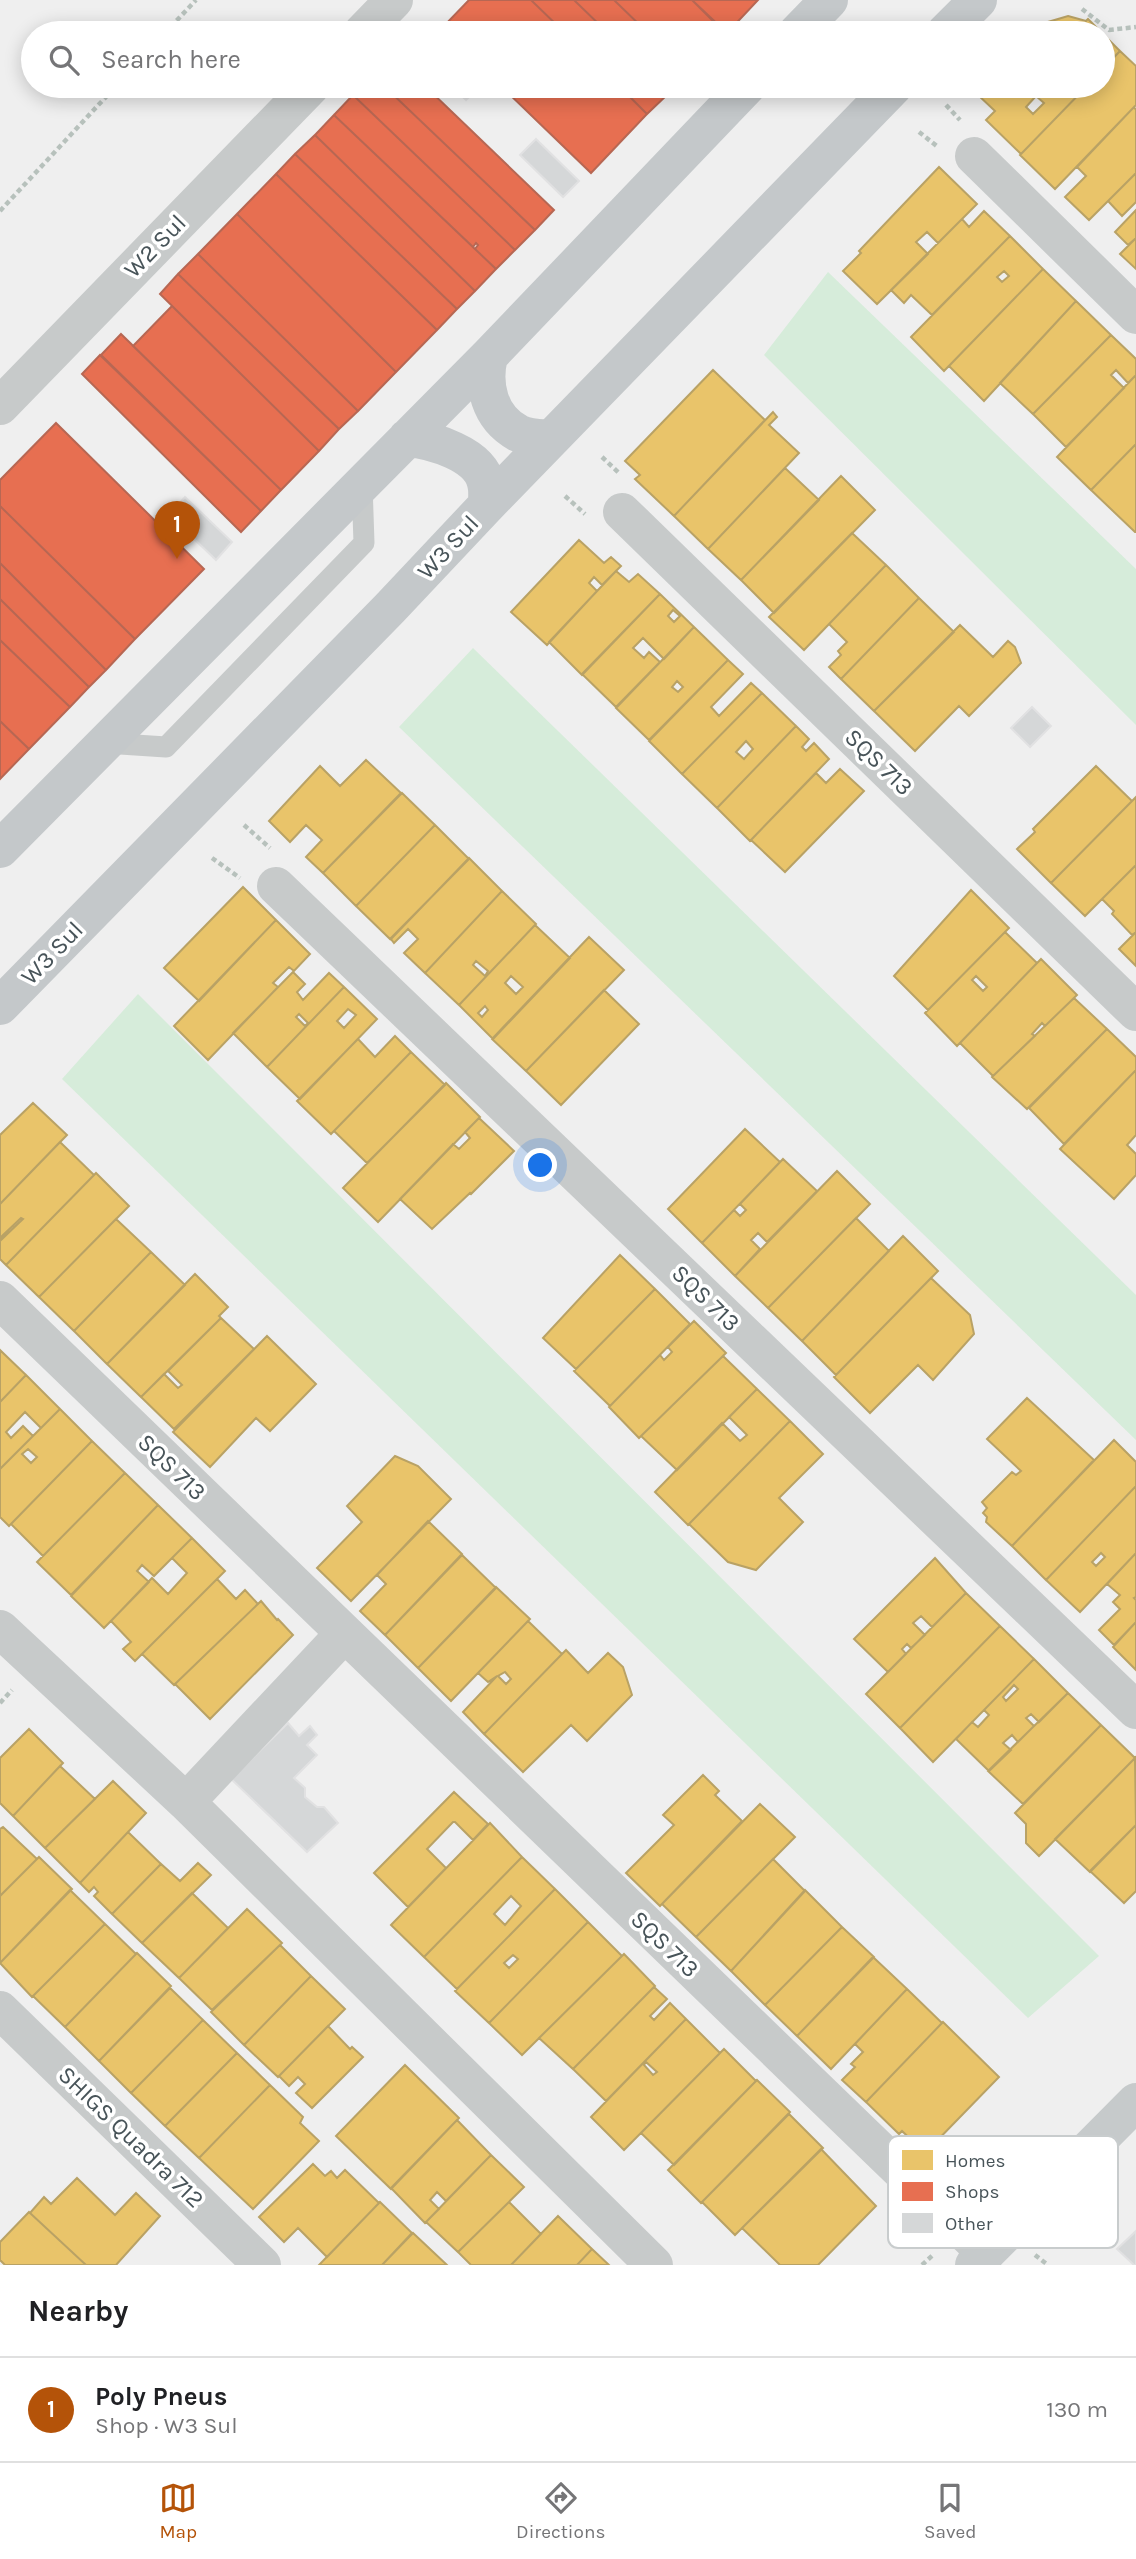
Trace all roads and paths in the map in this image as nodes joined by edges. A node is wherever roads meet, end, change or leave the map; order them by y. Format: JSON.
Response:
{"nodes":[{"id":1,"x":196,"y":0,"type":"edge"},
{"id":2,"x":394,"y":0,"type":"edge"},
{"id":3,"x":829,"y":0,"type":"edge"},
{"id":4,"x":978,"y":0,"type":"edge"},
{"id":5,"x":1082,"y":9,"type":"dead end"},
{"id":6,"x":176,"y":21,"type":"edge"},
{"id":7,"x":374,"y":21,"type":"edge"},
{"id":8,"x":809,"y":21,"type":"edge"},
{"id":9,"x":957,"y":21,"type":"edge"},
{"id":10,"x":1097,"y":21,"type":"edge"},
{"id":11,"x":1136,"y":27,"type":"edge"},
{"id":12,"x":1115,"y":29,"type":"edge"},
{"id":13,"x":105,"y":98,"type":"edge"},
{"id":14,"x":299,"y":98,"type":"edge"},
{"id":15,"x":736,"y":98,"type":"edge"},
{"id":16,"x":882,"y":98,"type":"edge"},
{"id":17,"x":974,"y":156,"type":"dead end"},
{"id":18,"x":0,"y":211,"type":"edge"},
{"id":19,"x":1136,"y":315,"type":"edge"},
{"id":20,"x":489,"y":356,"type":"junction"},
{"id":21,"x":0,"y":406,"type":"edge"},
{"id":22,"x":407,"y":438,"type":"junction"},
{"id":23,"x":551,"y":439,"type":"junction"},
{"id":24,"x":487,"y":505,"type":"junction"},
{"id":25,"x":622,"y":512,"type":"dead end"},
{"id":26,"x":0,"y":849,"type":"edge"},
{"id":27,"x":276,"y":886,"type":"dead end"},
{"id":28,"x":0,"y":1006,"type":"edge"},
{"id":29,"x":1136,"y":1012,"type":"edge"},
{"id":30,"x":0,"y":1300,"type":"edge"},
{"id":31,"x":0,"y":1629,"type":"edge"},
{"id":32,"x":344,"y":1634,"type":"junction"},
{"id":33,"x":1136,"y":1710,"type":"edge"},
{"id":34,"x":186,"y":1802,"type":"junction"},
{"id":35,"x":0,"y":2010,"type":"edge"},
{"id":36,"x":1136,"y":2102,"type":"edge"},
{"id":37,"x":1102,"y":2136,"type":"edge"},
{"id":38,"x":888,"y":2169,"type":"edge"},
{"id":39,"x":262,"y":2265,"type":"edge"},
{"id":40,"x":654,"y":2265,"type":"edge"}],
"edges":[{"from":1,"to":6,"type":"path"},
{"from":2,"to":7,"type":"street"},
{"from":3,"to":8,"type":"main road"},
{"from":4,"to":9,"type":"main road"},
{"from":5,"to":10,"type":"path"},
{"from":11,"to":12,"type":"path"},
{"from":13,"to":18,"type":"path"},
{"from":14,"to":21,"type":"street","name":"W2 Sul"},
{"from":15,"to":20,"type":"main road"},
{"from":16,"to":23,"type":"main road","name":"W3 Sul"},
{"from":17,"to":19,"type":"street"},
{"from":20,"to":22,"type":"main road"},
{"from":20,"to":23,"type":"main road"},
{"from":22,"to":24,"type":"main road"},
{"from":22,"to":26,"type":"main road"},
{"from":23,"to":24,"type":"main road","name":"W3 Sul"},
{"from":24,"to":28,"type":"main road","name":"W3 Sul"},
{"from":25,"to":29,"type":"street","name":"SQS 713"},
{"from":27,"to":33,"type":"street","name":"SQS 713"},
{"from":30,"to":32,"type":"street","name":"SQS 713"},
{"from":31,"to":34,"type":"street"},
{"from":32,"to":34,"type":"street"},
{"from":32,"to":38,"type":"street","name":"SQS 713"},
{"from":34,"to":40,"type":"street"},
{"from":35,"to":39,"type":"street","name":"SHIGS Quadra 712"},
{"from":36,"to":37,"type":"main road"}]}
